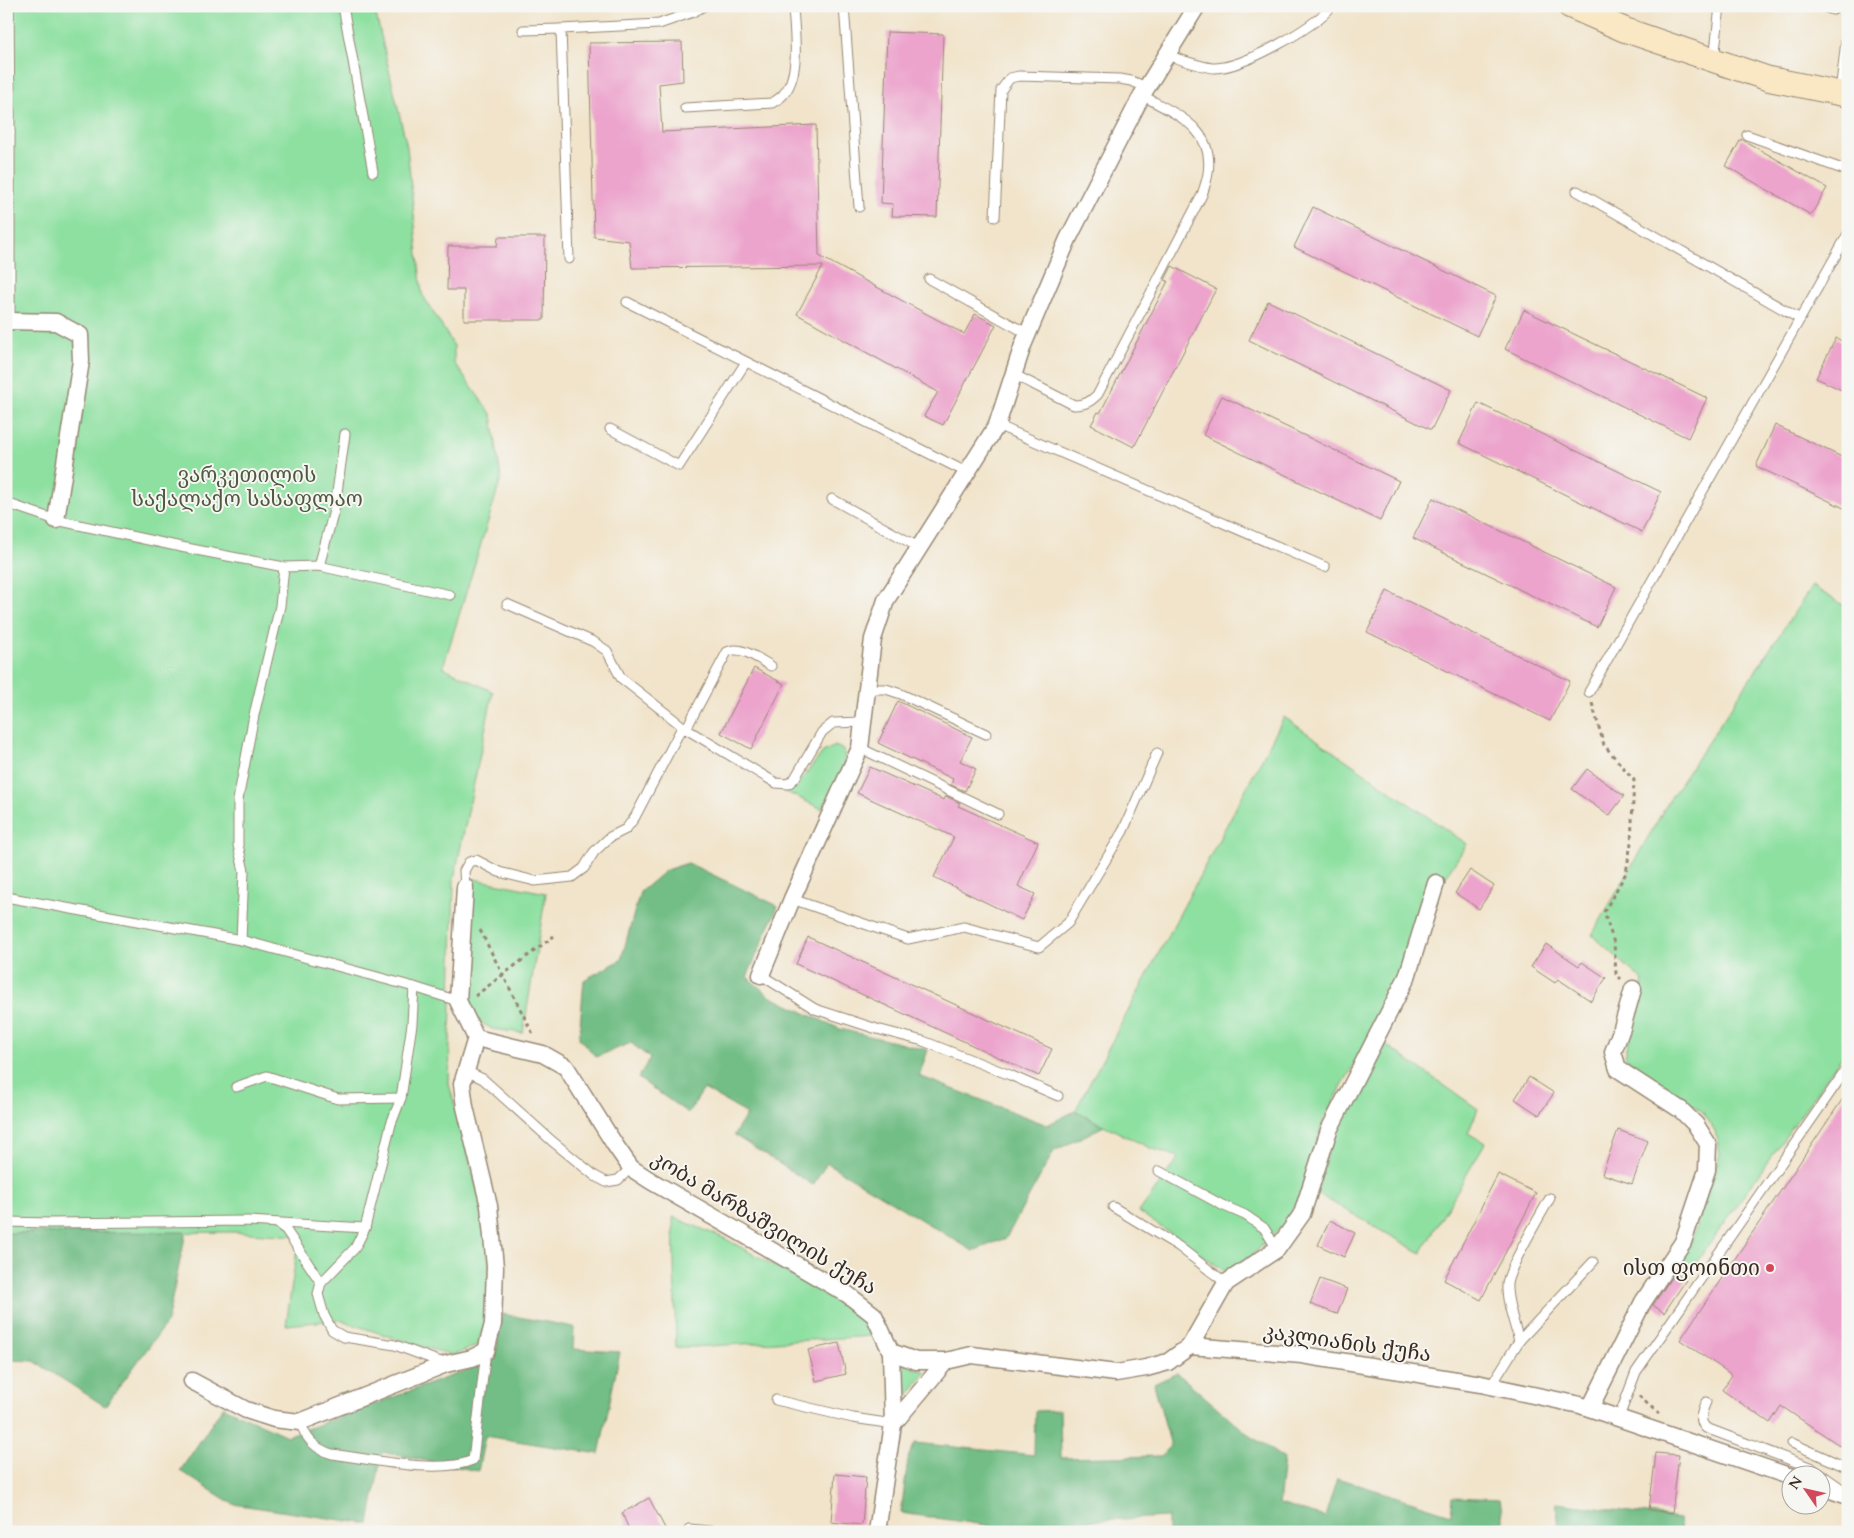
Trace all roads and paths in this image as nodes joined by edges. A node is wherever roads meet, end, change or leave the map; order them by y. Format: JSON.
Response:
{"nodes":[{"id":1,"x":9,"y":6,"type":"edge"},
{"id":2,"x":343,"y":6,"type":"edge"},
{"id":3,"x":704,"y":6,"type":"edge"},
{"id":4,"x":793,"y":6,"type":"edge"},
{"id":5,"x":844,"y":6,"type":"edge"},
{"id":6,"x":1197,"y":6,"type":"edge"},
{"id":7,"x":1332,"y":6,"type":"edge"},
{"id":8,"x":1570,"y":6,"type":"edge"},
{"id":9,"x":1720,"y":6,"type":"edge"},
{"id":10,"x":1822,"y":6,"type":"edge"},
{"id":11,"x":1833,"y":10,"type":"dead end"},
{"id":12,"x":1848,"y":23,"type":"edge"},
{"id":13,"x":562,"y":28,"type":"junction"},
{"id":14,"x":523,"y":30,"type":"dead end"},
{"id":15,"x":1167,"y":55,"type":"junction"},
{"id":16,"x":1714,"y":60,"type":"junction"},
{"id":17,"x":1144,"y":91,"type":"junction"},
{"id":18,"x":1844,"y":94,"type":"edge"},
{"id":19,"x":684,"y":108,"type":"dead end"},
{"id":20,"x":8,"y":134,"type":"edge"},
{"id":21,"x":1747,"y":135,"type":"dead end"},
{"id":22,"x":1848,"y":170,"type":"edge"},
{"id":23,"x":373,"y":172,"type":"dead end"},
{"id":24,"x":1577,"y":191,"type":"dead end"},
{"id":25,"x":859,"y":207,"type":"dead end"},
{"id":26,"x":995,"y":217,"type":"dead end"},
{"id":27,"x":1848,"y":234,"type":"edge"},
{"id":28,"x":569,"y":259,"type":"dead end"},
{"id":29,"x":929,"y":279,"type":"dead end"},
{"id":30,"x":627,"y":302,"type":"dead end"},
{"id":31,"x":1800,"y":319,"type":"junction"},
{"id":32,"x":8,"y":321,"type":"edge"},
{"id":33,"x":1028,"y":334,"type":"junction"},
{"id":34,"x":746,"y":362,"type":"junction"},
{"id":35,"x":1014,"y":374,"type":"junction"},
{"id":36,"x":997,"y":426,"type":"junction"},
{"id":37,"x":610,"y":428,"type":"dead end"},
{"id":38,"x":345,"y":434,"type":"dead end"},
{"id":39,"x":968,"y":473,"type":"junction"},
{"id":40,"x":832,"y":499,"type":"dead end"},
{"id":41,"x":6,"y":503,"type":"edge"},
{"id":42,"x":56,"y":520,"type":"junction"},
{"id":43,"x":920,"y":548,"type":"junction"},
{"id":44,"x":319,"y":566,"type":"junction"},
{"id":45,"x":284,"y":567,"type":"junction"},
{"id":46,"x":1325,"y":567,"type":"dead end"},
{"id":47,"x":450,"y":595,"type":"dead end"},
{"id":48,"x":507,"y":604,"type":"dead end"},
{"id":49,"x":771,"y":666,"type":"dead end"},
{"id":50,"x":866,"y":689,"type":"junction"},
{"id":51,"x":1588,"y":692,"type":"joint"},
{"id":52,"x":863,"y":722,"type":"junction"},
{"id":53,"x":686,"y":730,"type":"junction"},
{"id":54,"x":986,"y":734,"type":"dead end"},
{"id":55,"x":860,"y":748,"type":"junction"},
{"id":56,"x":1158,"y":753,"type":"dead end"},
{"id":57,"x":998,"y":814,"type":"dead end"},
{"id":58,"x":1436,"y":883,"type":"dead end"},
{"id":59,"x":464,"y":893,"type":"junction"},
{"id":60,"x":6,"y":896,"type":"edge"},
{"id":61,"x":792,"y":899,"type":"junction"},
{"id":62,"x":554,"y":936,"type":"dead end"},
{"id":63,"x":241,"y":940,"type":"junction"},
{"id":64,"x":502,"y":975,"type":"junction"},
{"id":65,"x":761,"y":975,"type":"joint"},
{"id":66,"x":414,"y":987,"type":"junction"},
{"id":67,"x":1633,"y":990,"type":"joint"},
{"id":68,"x":460,"y":1004,"type":"junction"},
{"id":69,"x":476,"y":1038,"type":"junction"},
{"id":70,"x":544,"y":1054,"type":"junction"},
{"id":71,"x":1848,"y":1067,"type":"edge"},
{"id":72,"x":466,"y":1071,"type":"junction"},
{"id":73,"x":236,"y":1087,"type":"dead end"},
{"id":74,"x":1058,"y":1096,"type":"dead end"},
{"id":75,"x":401,"y":1098,"type":"junction"},
{"id":76,"x":631,"y":1168,"type":"junction"},
{"id":77,"x":1159,"y":1171,"type":"dead end"},
{"id":78,"x":1550,"y":1198,"type":"dead end"},
{"id":79,"x":1113,"y":1207,"type":"dead end"},
{"id":80,"x":6,"y":1222,"type":"edge"},
{"id":81,"x":278,"y":1224,"type":"junction"},
{"id":82,"x":365,"y":1228,"type":"junction"},
{"id":83,"x":1277,"y":1249,"type":"junction"},
{"id":84,"x":1593,"y":1262,"type":"dead end"},
{"id":85,"x":1226,"y":1282,"type":"junction"},
{"id":86,"x":321,"y":1283,"type":"junction"},
{"id":87,"x":1519,"y":1341,"type":"junction"},
{"id":88,"x":1190,"y":1346,"type":"junction"},
{"id":89,"x":486,"y":1350,"type":"junction"},
{"id":90,"x":891,"y":1352,"type":"junction"},
{"id":91,"x":946,"y":1360,"type":"junction"},
{"id":92,"x":446,"y":1364,"type":"junction"},
{"id":93,"x":192,"y":1381,"type":"dead end"},
{"id":94,"x":1491,"y":1386,"type":"junction"},
{"id":95,"x":776,"y":1400,"type":"dead end"},
{"id":96,"x":1706,"y":1402,"type":"dead end"},
{"id":97,"x":1590,"y":1408,"type":"junction"},
{"id":98,"x":1619,"y":1417,"type":"junction"},
{"id":99,"x":300,"y":1422,"type":"junction"},
{"id":100,"x":894,"y":1424,"type":"junction"},
{"id":101,"x":1792,"y":1443,"type":"dead end"},
{"id":102,"x":1848,"y":1468,"type":"edge"},
{"id":103,"x":1782,"y":1474,"type":"edge"},
{"id":104,"x":1832,"y":1490,"type":"edge"},
{"id":105,"x":1848,"y":1495,"type":"edge"},
{"id":106,"x":689,"y":1529,"type":"dead end"},
{"id":107,"x":719,"y":1532,"type":"edge"},
{"id":108,"x":877,"y":1532,"type":"edge"}],
"edges":[{"from":1,"to":20,"type":"lane"},
{"from":2,"to":23,"type":"lane"},
{"from":3,"to":13,"type":"lane"},
{"from":4,"to":19,"type":"lane"},
{"from":5,"to":25,"type":"lane"},
{"from":6,"to":15,"type":"street"},
{"from":7,"to":15,"type":"lane"},
{"from":8,"to":16,"type":"street"},
{"from":9,"to":16,"type":"lane"},
{"from":10,"to":11,"type":"lane"},
{"from":12,"to":18,"type":"lane"},
{"from":13,"to":14,"type":"lane"},
{"from":13,"to":28,"type":"lane"},
{"from":15,"to":17,"type":"street"},
{"from":16,"to":18,"type":"street"},
{"from":17,"to":26,"type":"lane"},
{"from":17,"to":33,"type":"street"},
{"from":17,"to":35,"type":"lane"},
{"from":20,"to":32,"type":"lane"},
{"from":21,"to":22,"type":"lane"},
{"from":24,"to":31,"type":"lane"},
{"from":27,"to":31,"type":"lane"},
{"from":29,"to":33,"type":"lane"},
{"from":30,"to":34,"type":"lane"},
{"from":31,"to":51,"type":"lane"},
{"from":32,"to":42,"type":"street"},
{"from":33,"to":35,"type":"street"},
{"from":34,"to":37,"type":"lane"},
{"from":34,"to":39,"type":"lane"},
{"from":35,"to":36,"type":"street"},
{"from":36,"to":39,"type":"street"},
{"from":36,"to":46,"type":"lane"},
{"from":38,"to":44,"type":"lane"},
{"from":39,"to":43,"type":"street"},
{"from":40,"to":43,"type":"lane"},
{"from":41,"to":42,"type":"lane"},
{"from":42,"to":45,"type":"lane"},
{"from":43,"to":50,"type":"street"},
{"from":44,"to":45,"type":"lane"},
{"from":44,"to":47,"type":"lane"},
{"from":45,"to":63,"type":"lane"},
{"from":48,"to":53,"type":"lane"},
{"from":49,"to":53,"type":"lane"},
{"from":50,"to":52,"type":"street"},
{"from":50,"to":54,"type":"lane"},
{"from":51,"to":67,"type":"path"},
{"from":52,"to":53,"type":"lane"},
{"from":52,"to":55,"type":"street"},
{"from":53,"to":59,"type":"lane"},
{"from":55,"to":57,"type":"lane"},
{"from":55,"to":61,"type":"street"},
{"from":56,"to":61,"type":"lane"},
{"from":58,"to":83,"type":"street"},
{"from":59,"to":64,"type":"path"},
{"from":59,"to":68,"type":"street"},
{"from":60,"to":63,"type":"lane"},
{"from":61,"to":65,"type":"street"},
{"from":62,"to":64,"type":"path"},
{"from":63,"to":66,"type":"lane"},
{"from":64,"to":68,"type":"path"},
{"from":64,"to":70,"type":"path"},
{"from":65,"to":74,"type":"lane"},
{"from":66,"to":68,"type":"lane"},
{"from":66,"to":75,"type":"lane"},
{"from":67,"to":97,"type":"street"},
{"from":68,"to":69,"type":"street"},
{"from":69,"to":70,"type":"street","name":"კობა მარზაშვილის ქუჩა"},
{"from":69,"to":72,"type":"street"},
{"from":70,"to":76,"type":"street","name":"კობა მარზაშვილის ქუჩა"},
{"from":71,"to":98,"type":"lane"},
{"from":72,"to":76,"type":"lane"},
{"from":72,"to":89,"type":"street"},
{"from":73,"to":75,"type":"lane"},
{"from":75,"to":82,"type":"lane"},
{"from":76,"to":90,"type":"street","name":"კობა მარზაშვილის ქუჩა"},
{"from":77,"to":83,"type":"lane"},
{"from":78,"to":87,"type":"lane"},
{"from":79,"to":85,"type":"lane"},
{"from":80,"to":81,"type":"lane"},
{"from":81,"to":82,"type":"lane"},
{"from":81,"to":86,"type":"lane"},
{"from":82,"to":86,"type":"lane"},
{"from":83,"to":85,"type":"street"},
{"from":84,"to":87,"type":"lane"},
{"from":85,"to":88,"type":"street"},
{"from":86,"to":92,"type":"lane"},
{"from":87,"to":94,"type":"lane"},
{"from":88,"to":91,"type":"street"},
{"from":88,"to":94,"type":"street","name":"კაკლიანის ქუჩა"},
{"from":89,"to":92,"type":"street"},
{"from":89,"to":99,"type":"lane"},
{"from":90,"to":91,"type":"street"},
{"from":90,"to":100,"type":"street","name":"კობა მარზაშვილის ქუჩა"},
{"from":91,"to":100,"type":"street"},
{"from":92,"to":99,"type":"street"},
{"from":93,"to":99,"type":"street"},
{"from":94,"to":97,"type":"street","name":"კაკლიანის ქუჩა"},
{"from":95,"to":100,"type":"lane"},
{"from":96,"to":105,"type":"lane"},
{"from":97,"to":98,"type":"street","name":"კაკლიანის ქუჩა"},
{"from":98,"to":103,"type":"street","name":"კაკლიანის ქუჩა"},
{"from":100,"to":108,"type":"street","name":"კობა მარზაშვილის ქუჩა"},
{"from":101,"to":102,"type":"lane"},
{"from":104,"to":105,"type":"street"},
{"from":106,"to":107,"type":"lane"}]}
